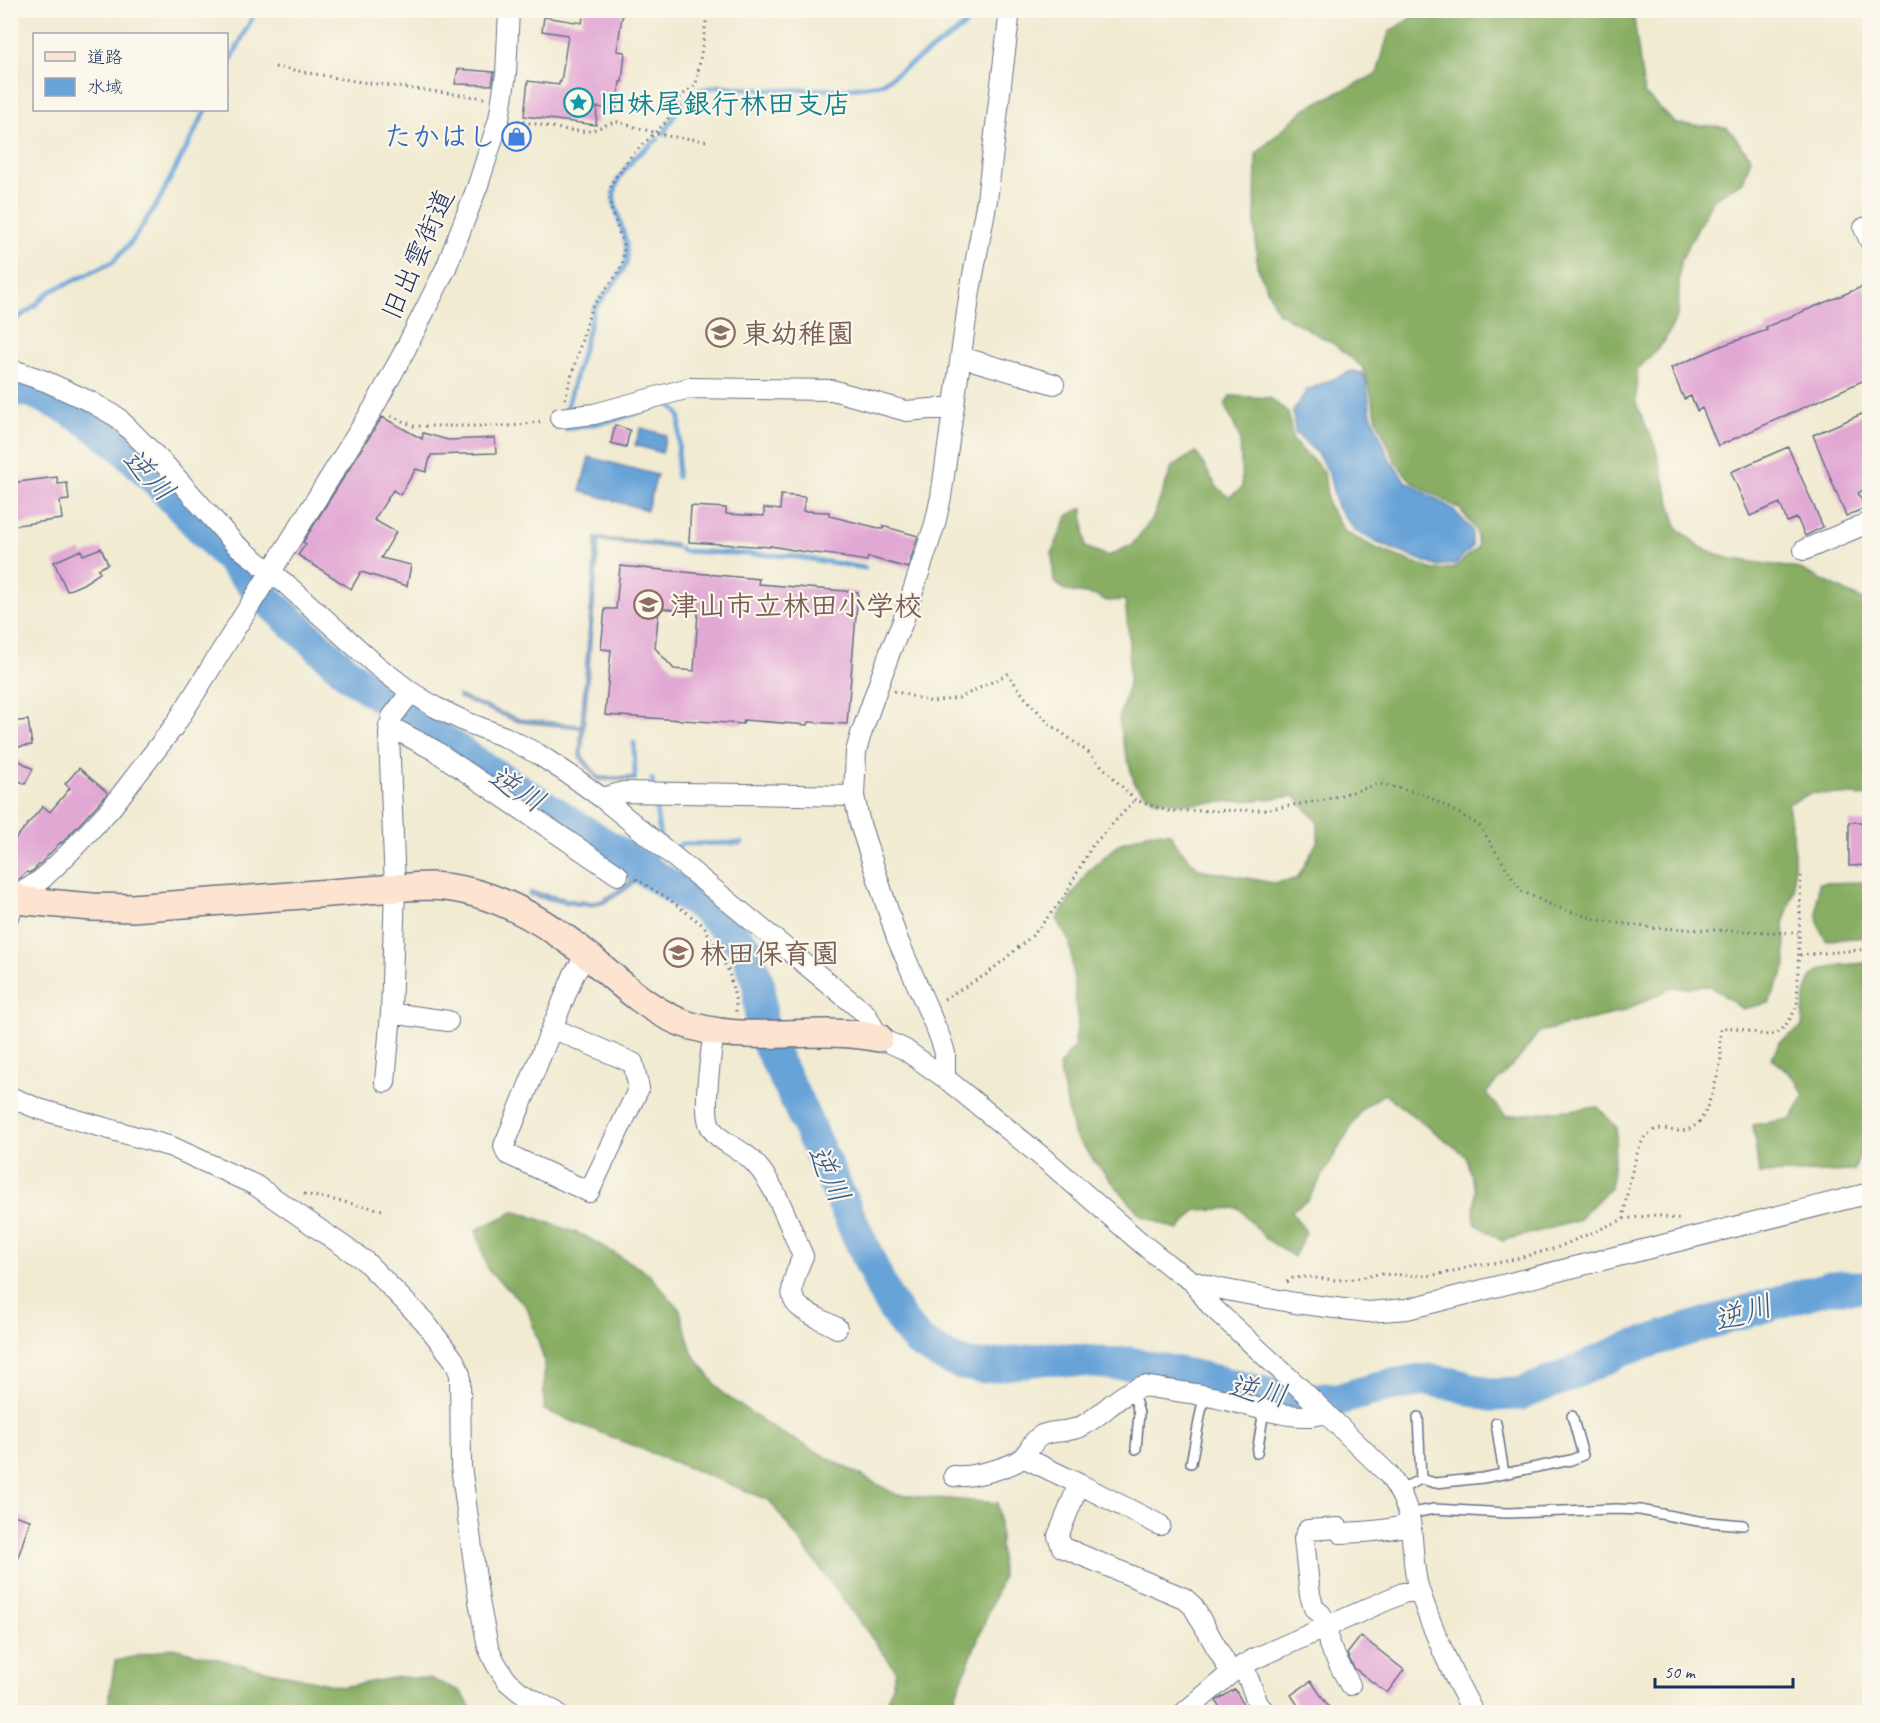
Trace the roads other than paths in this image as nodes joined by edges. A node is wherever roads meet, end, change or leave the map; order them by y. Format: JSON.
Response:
{"nodes":[{"id":1,"x":509,"y":10,"type":"edge"},
{"id":2,"x":1010,"y":10,"type":"edge"},
{"id":3,"x":1869,"y":226,"type":"edge"},
{"id":4,"x":1869,"y":241,"type":"edge"},
{"id":5,"x":961,"y":357,"type":"junction"},
{"id":6,"x":10,"y":369,"type":"edge"},
{"id":7,"x":1054,"y":384,"type":"dead end"},
{"id":8,"x":954,"y":407,"type":"junction"},
{"id":9,"x":560,"y":418,"type":"road end"},
{"id":10,"x":1869,"y":522,"type":"edge"},
{"id":11,"x":1804,"y":550,"type":"dead end"},
{"id":12,"x":268,"y":576,"type":"junction"},
{"id":13,"x":399,"y":710,"type":"junction"},
{"id":14,"x":854,"y":796,"type":"junction"},
{"id":15,"x":602,"y":798,"type":"junction"},
{"id":16,"x":618,"y":875,"type":"road end"},
{"id":17,"x":395,"y":888,"type":"junction"},
{"id":18,"x":12,"y":903,"type":"edge"},
{"id":19,"x":587,"y":955,"type":"junction"},
{"id":20,"x":391,"y":1013,"type":"junction"},
{"id":21,"x":448,"y":1021,"type":"dead end"},
{"id":22,"x":552,"y":1028,"type":"junction"},
{"id":23,"x":730,"y":1032,"type":"junction"},
{"id":24,"x":879,"y":1038,"type":"junction"},
{"id":25,"x":945,"y":1078,"type":"junction"},
{"id":26,"x":385,"y":1082,"type":"dead end"},
{"id":27,"x":10,"y":1096,"type":"edge"},
{"id":28,"x":1869,"y":1192,"type":"edge"},
{"id":29,"x":1192,"y":1281,"type":"junction"},
{"id":30,"x":837,"y":1328,"type":"dead end"},
{"id":31,"x":1132,"y":1389,"type":"junction"},
{"id":32,"x":1204,"y":1396,"type":"junction"},
{"id":33,"x":1264,"y":1410,"type":"junction"},
{"id":34,"x":1323,"y":1411,"type":"junction"},
{"id":35,"x":1572,"y":1416,"type":"dead end"},
{"id":36,"x":1418,"y":1417,"type":"dead end"},
{"id":37,"x":1496,"y":1423,"type":"dead end"},
{"id":38,"x":1136,"y":1449,"type":"dead end"},
{"id":39,"x":1257,"y":1453,"type":"dead end"},
{"id":40,"x":1023,"y":1457,"type":"junction"},
{"id":41,"x":1191,"y":1463,"type":"dead end"},
{"id":42,"x":1504,"y":1474,"type":"junction"},
{"id":43,"x":954,"y":1476,"type":"dead end"},
{"id":44,"x":1421,"y":1479,"type":"junction"},
{"id":45,"x":1079,"y":1484,"type":"junction"},
{"id":46,"x":1399,"y":1490,"type":"junction"},
{"id":47,"x":1409,"y":1519,"type":"junction"},
{"id":48,"x":1160,"y":1525,"type":"dead end"},
{"id":49,"x":1743,"y":1525,"type":"dead end"},
{"id":50,"x":1419,"y":1590,"type":"junction"},
{"id":51,"x":1327,"y":1627,"type":"junction"},
{"id":52,"x":1237,"y":1669,"type":"junction"},
{"id":53,"x":1350,"y":1685,"type":"dead end"},
{"id":54,"x":1191,"y":1712,"type":"edge"},
{"id":55,"x":556,"y":1713,"type":"edge"},
{"id":56,"x":1265,"y":1713,"type":"edge"},
{"id":57,"x":1473,"y":1713,"type":"edge"}],
"edges":[{"from":1,"to":12,"type":"street","name":"旧出雲街道"},
{"from":2,"to":5,"type":"street"},
{"from":3,"to":4,"type":"street"},
{"from":5,"to":7,"type":"street"},
{"from":5,"to":8,"type":"street"},
{"from":6,"to":12,"type":"street"},
{"from":8,"to":9,"type":"street"},
{"from":8,"to":14,"type":"street"},
{"from":10,"to":11,"type":"street"},
{"from":12,"to":13,"type":"street"},
{"from":12,"to":18,"type":"street","name":"旧出雲街道"},
{"from":13,"to":15,"type":"street"},
{"from":13,"to":16,"type":"street"},
{"from":13,"to":17,"type":"street"},
{"from":14,"to":15,"type":"street"},
{"from":14,"to":25,"type":"street"},
{"from":15,"to":24,"type":"street"},
{"from":17,"to":18,"type":"street"},
{"from":17,"to":19,"type":"street"},
{"from":17,"to":20,"type":"street"},
{"from":19,"to":22,"type":"street"},
{"from":19,"to":23,"type":"street"},
{"from":20,"to":21,"type":"street"},
{"from":20,"to":26,"type":"street"},
{"from":22,"to":22,"type":"street"},
{"from":23,"to":24,"type":"street"},
{"from":23,"to":30,"type":"street"},
{"from":24,"to":25,"type":"street"},
{"from":25,"to":29,"type":"street"},
{"from":27,"to":55,"type":"street"},
{"from":28,"to":29,"type":"street"},
{"from":29,"to":34,"type":"street"},
{"from":31,"to":32,"type":"street"},
{"from":31,"to":38,"type":"lane"},
{"from":31,"to":40,"type":"street"},
{"from":32,"to":33,"type":"street"},
{"from":32,"to":41,"type":"lane"},
{"from":33,"to":34,"type":"street"},
{"from":33,"to":39,"type":"lane"},
{"from":34,"to":46,"type":"street"},
{"from":35,"to":42,"type":"lane"},
{"from":36,"to":44,"type":"lane"},
{"from":37,"to":42,"type":"lane"},
{"from":40,"to":43,"type":"street"},
{"from":40,"to":45,"type":"street"},
{"from":42,"to":44,"type":"lane"},
{"from":44,"to":46,"type":"lane"},
{"from":45,"to":48,"type":"street"},
{"from":45,"to":52,"type":"street"},
{"from":46,"to":47,"type":"street"},
{"from":47,"to":49,"type":"lane"},
{"from":47,"to":50,"type":"street"},
{"from":47,"to":51,"type":"street"},
{"from":50,"to":51,"type":"street"},
{"from":50,"to":57,"type":"street"},
{"from":51,"to":52,"type":"street"},
{"from":51,"to":53,"type":"street"},
{"from":52,"to":54,"type":"street"},
{"from":52,"to":56,"type":"street"}]}
